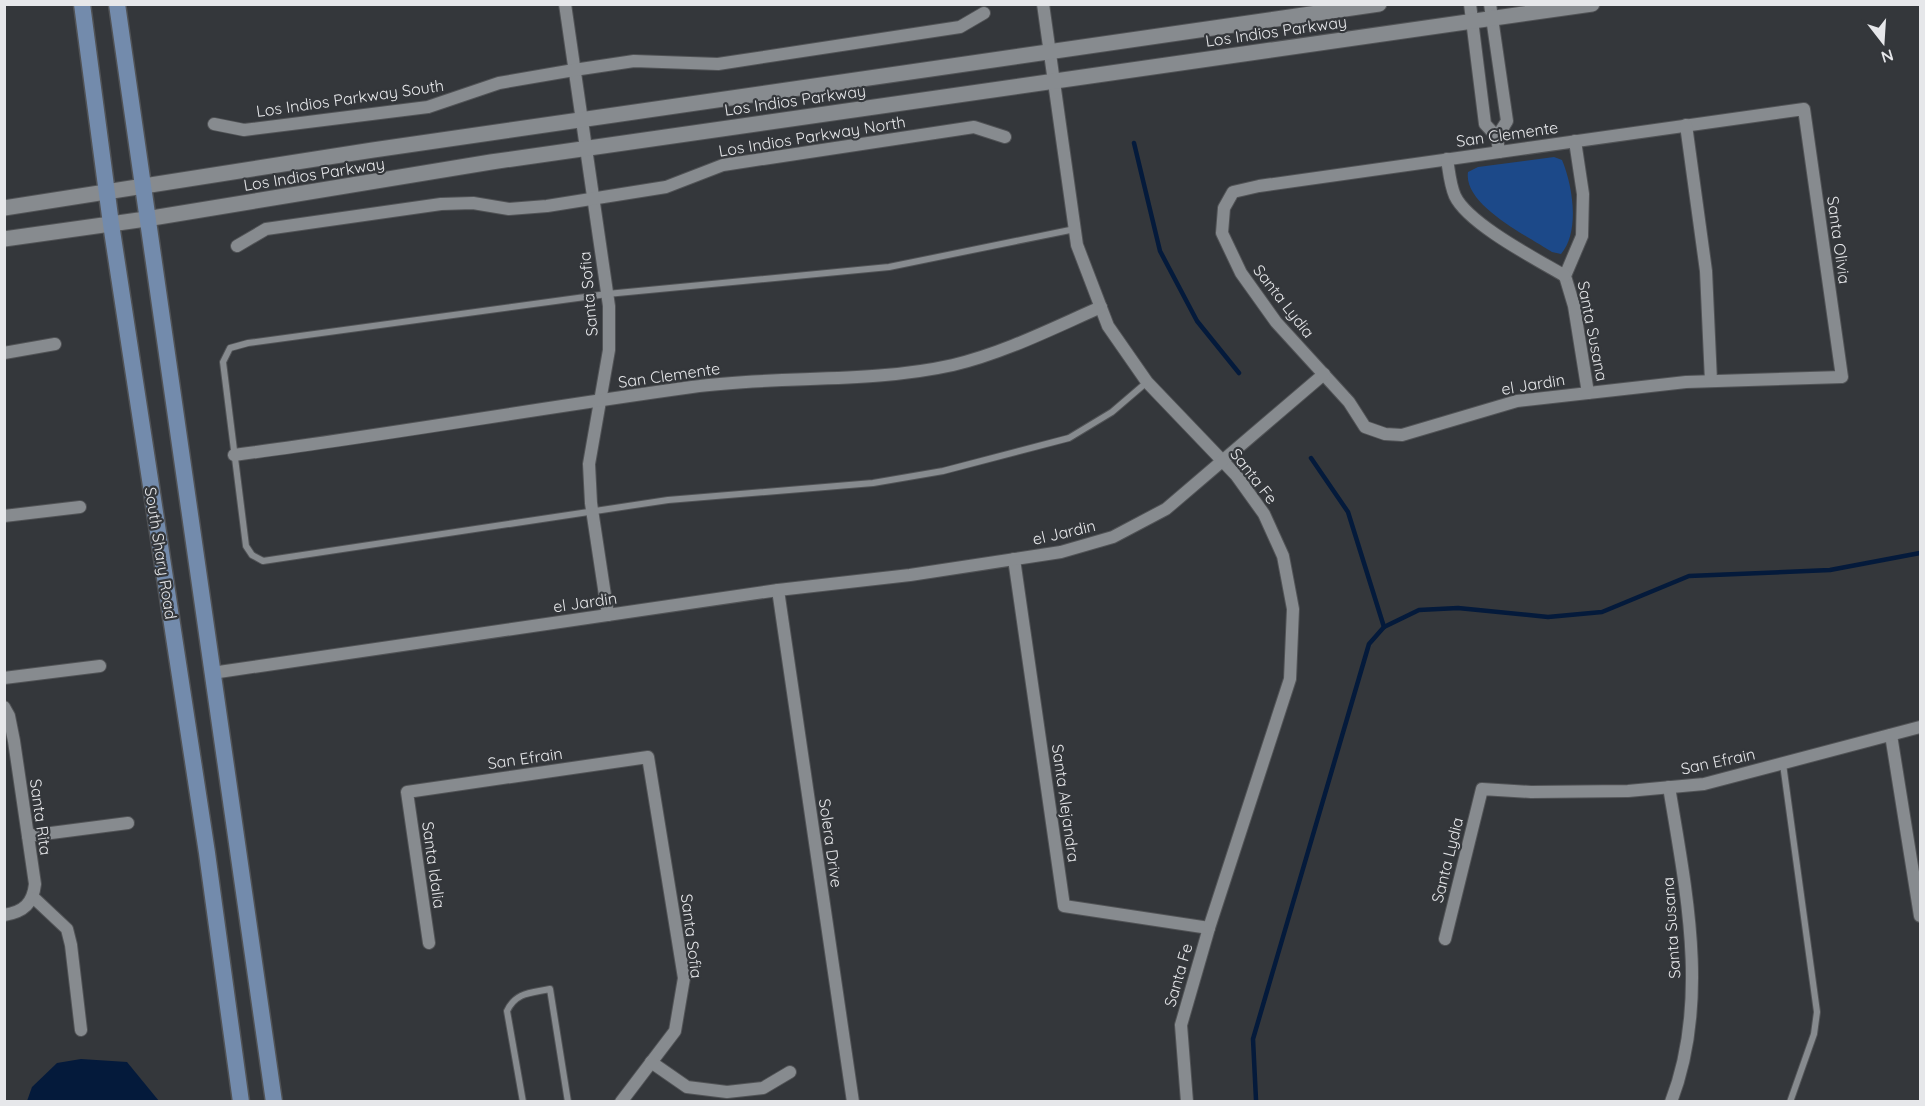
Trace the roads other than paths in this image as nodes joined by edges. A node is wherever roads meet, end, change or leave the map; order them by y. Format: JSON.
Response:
{"nodes":[{"id":1,"x":82,"y":4,"type":"edge"},
{"id":2,"x":117,"y":4,"type":"edge"},
{"id":3,"x":565,"y":4,"type":"edge"},
{"id":4,"x":1043,"y":4,"type":"edge"},
{"id":5,"x":1378,"y":4,"type":"edge"},
{"id":6,"x":1470,"y":4,"type":"edge"},
{"id":7,"x":1592,"y":4,"type":"edge"},
{"id":8,"x":1491,"y":12,"type":"edge"},
{"id":9,"x":984,"y":13,"type":"dead end"},
{"id":10,"x":1472,"y":21,"type":"junction"},
{"id":11,"x":1051,"y":52,"type":"junction"},
{"id":12,"x":574,"y":70,"type":"junction"},
{"id":13,"x":1055,"y":81,"type":"junction"},
{"id":14,"x":1804,"y":108,"type":"joint"},
{"id":15,"x":581,"y":120,"type":"junction"},
{"id":16,"x":214,"y":124,"type":"dead end"},
{"id":17,"x":1686,"y":125,"type":"junction"},
{"id":18,"x":1005,"y":137,"type":"dead end"},
{"id":19,"x":1497,"y":137,"type":"junction"},
{"id":20,"x":1575,"y":141,"type":"junction"},
{"id":21,"x":586,"y":148,"type":"junction"},
{"id":22,"x":1499,"y":152,"type":"junction"},
{"id":23,"x":1447,"y":159,"type":"junction"},
{"id":24,"x":141,"y":185,"type":"junction"},
{"id":25,"x":107,"y":190,"type":"junction"},
{"id":26,"x":594,"y":199,"type":"junction"},
{"id":27,"x":4,"y":208,"type":"edge"},
{"id":28,"x":1224,"y":208,"type":"joint"},
{"id":29,"x":146,"y":219,"type":"junction"},
{"id":30,"x":111,"y":224,"type":"junction"},
{"id":31,"x":1075,"y":229,"type":"junction"},
{"id":32,"x":4,"y":239,"type":"edge"},
{"id":33,"x":237,"y":246,"type":"dead end"},
{"id":34,"x":1565,"y":276,"type":"junction"},
{"id":35,"x":607,"y":294,"type":"junction"},
{"id":36,"x":1101,"y":307,"type":"junction"},
{"id":37,"x":55,"y":344,"type":"dead end"},
{"id":38,"x":4,"y":353,"type":"edge"},
{"id":39,"x":1324,"y":374,"type":"junction"},
{"id":40,"x":1842,"y":377,"type":"joint"},
{"id":41,"x":1711,"y":381,"type":"junction"},
{"id":42,"x":1147,"y":382,"type":"junction"},
{"id":43,"x":1588,"y":393,"type":"junction"},
{"id":44,"x":598,"y":401,"type":"junction"},
{"id":45,"x":234,"y":455,"type":"junction"},
{"id":46,"x":1224,"y":462,"type":"junction"},
{"id":47,"x":80,"y":507,"type":"dead end"},
{"id":48,"x":592,"y":511,"type":"junction"},
{"id":49,"x":4,"y":516,"type":"edge"},
{"id":50,"x":1014,"y":559,"type":"junction"},
{"id":51,"x":778,"y":590,"type":"junction"},
{"id":52,"x":608,"y":615,"type":"junction"},
{"id":53,"x":100,"y":666,"type":"dead end"},
{"id":54,"x":212,"y":674,"type":"junction"},
{"id":55,"x":4,"y":678,"type":"edge"},
{"id":56,"x":4,"y":707,"type":"edge"},
{"id":57,"x":1920,"y":727,"type":"edge"},
{"id":58,"x":1891,"y":735,"type":"junction"},
{"id":59,"x":648,"y":757,"type":"joint"},
{"id":60,"x":1783,"y":763,"type":"junction"},
{"id":61,"x":1669,"y":787,"type":"junction"},
{"id":62,"x":1482,"y":789,"type":"joint"},
{"id":63,"x":407,"y":792,"type":"joint"},
{"id":64,"x":128,"y":823,"type":"dead end"},
{"id":65,"x":28,"y":836,"type":"junction"},
{"id":66,"x":34,"y":898,"type":"junction"},
{"id":67,"x":4,"y":915,"type":"edge"},
{"id":68,"x":1920,"y":916,"type":"edge"},
{"id":69,"x":1209,"y":928,"type":"junction"},
{"id":70,"x":1445,"y":939,"type":"dead end"},
{"id":71,"x":429,"y":943,"type":"dead end"},
{"id":72,"x":81,"y":1030,"type":"dead end"},
{"id":73,"x":651,"y":1062,"type":"junction"},
{"id":74,"x":790,"y":1071,"type":"dead end"},
{"id":75,"x":241,"y":1101,"type":"edge"},
{"id":76,"x":274,"y":1101,"type":"edge"},
{"id":77,"x":523,"y":1101,"type":"edge"},
{"id":78,"x":568,"y":1101,"type":"edge"},
{"id":79,"x":621,"y":1101,"type":"edge"},
{"id":80,"x":853,"y":1101,"type":"edge"},
{"id":81,"x":1187,"y":1101,"type":"edge"},
{"id":82,"x":1671,"y":1101,"type":"edge"},
{"id":83,"x":1790,"y":1101,"type":"edge"}],
"edges":[{"from":1,"to":25,"type":"main road","name":"South Shary Road"},
{"from":2,"to":24,"type":"main road","name":"South Shary Road"},
{"from":3,"to":12,"type":"street","name":"Santa Sofia"},
{"from":4,"to":11,"type":"street","name":"Santa Fe"},
{"from":5,"to":11,"type":"street","name":"Los Indios Parkway"},
{"from":6,"to":10,"type":"street"},
{"from":7,"to":8,"type":"street","name":"Los Indios Parkway"},
{"from":8,"to":10,"type":"street","name":"Los Indios Parkway"},
{"from":8,"to":19,"type":"street"},
{"from":9,"to":12,"type":"street","name":"Los Indios Parkway South"},
{"from":10,"to":13,"type":"street","name":"Los Indios Parkway"},
{"from":10,"to":19,"type":"street"},
{"from":11,"to":13,"type":"street","name":"Santa Fe"},
{"from":11,"to":15,"type":"street","name":"Los Indios Parkway"},
{"from":12,"to":15,"type":"street","name":"Santa Sofia"},
{"from":12,"to":16,"type":"street","name":"Los Indios Parkway South"},
{"from":13,"to":21,"type":"street","name":"Los Indios Parkway"},
{"from":13,"to":31,"type":"street","name":"Santa Fe"},
{"from":14,"to":17,"type":"street","name":"San Clemente"},
{"from":14,"to":40,"type":"street","name":"Santa Olivia"},
{"from":15,"to":21,"type":"street","name":"Santa Sofia"},
{"from":15,"to":24,"type":"street","name":"Los Indios Parkway"},
{"from":17,"to":20,"type":"street","name":"San Clemente"},
{"from":17,"to":41,"type":"street"},
{"from":18,"to":26,"type":"street","name":"Los Indios Parkway North"},
{"from":19,"to":22,"type":"street"},
{"from":20,"to":22,"type":"street","name":"San Clemente"},
{"from":20,"to":34,"type":"street","name":"Santa Susana"},
{"from":21,"to":26,"type":"street","name":"Santa Sofia"},
{"from":21,"to":29,"type":"street","name":"Los Indios Parkway"},
{"from":22,"to":23,"type":"street","name":"San Clemente"},
{"from":23,"to":28,"type":"street","name":"San Clemente"},
{"from":23,"to":34,"type":"street","name":"Santa Susana"},
{"from":24,"to":25,"type":"street","name":"Los Indios Parkway"},
{"from":24,"to":29,"type":"main road","name":"South Shary Road"},
{"from":25,"to":27,"type":"street","name":"Los Indios Parkway"},
{"from":25,"to":30,"type":"main road","name":"South Shary Road"},
{"from":26,"to":33,"type":"street","name":"Los Indios Parkway North"},
{"from":26,"to":35,"type":"street","name":"Santa Sofia"},
{"from":28,"to":39,"type":"street","name":"Santa Lydia"},
{"from":29,"to":30,"type":"street","name":"Los Indios Parkway"},
{"from":29,"to":54,"type":"main road","name":"South Shary Road"},
{"from":30,"to":32,"type":"street","name":"Los Indios Parkway"},
{"from":30,"to":75,"type":"main road","name":"South Shary Road"},
{"from":31,"to":35,"type":"lane"},
{"from":31,"to":36,"type":"street","name":"Santa Fe"},
{"from":34,"to":43,"type":"street","name":"Santa Susana"},
{"from":35,"to":44,"type":"street","name":"Santa Sofia"},
{"from":35,"to":45,"type":"lane"},
{"from":36,"to":42,"type":"street","name":"Santa Fe"},
{"from":36,"to":44,"type":"street","name":"San Clemente"},
{"from":37,"to":38,"type":"street"},
{"from":39,"to":43,"type":"street","name":"el Jardin"},
{"from":39,"to":46,"type":"street","name":"el Jardin"},
{"from":40,"to":41,"type":"street","name":"el Jardin"},
{"from":41,"to":43,"type":"street","name":"el Jardin"},
{"from":42,"to":46,"type":"street","name":"Santa Fe"},
{"from":42,"to":48,"type":"lane"},
{"from":44,"to":45,"type":"street","name":"San Clemente"},
{"from":44,"to":48,"type":"street","name":"Santa Sofia"},
{"from":45,"to":48,"type":"lane"},
{"from":46,"to":50,"type":"street","name":"el Jardin"},
{"from":46,"to":69,"type":"street","name":"Santa Fe"},
{"from":47,"to":49,"type":"street"},
{"from":48,"to":52,"type":"street","name":"Santa Sofia"},
{"from":50,"to":51,"type":"street","name":"el Jardin"},
{"from":50,"to":69,"type":"street","name":"Santa Alejandra"},
{"from":51,"to":52,"type":"street","name":"el Jardin"},
{"from":51,"to":80,"type":"street","name":"Solera Drive"},
{"from":52,"to":54,"type":"street","name":"el Jardin"},
{"from":53,"to":55,"type":"street"},
{"from":54,"to":76,"type":"main road","name":"South Shary Road"},
{"from":56,"to":65,"type":"street","name":"Santa Rita"},
{"from":57,"to":58,"type":"street","name":"San Efrain"},
{"from":58,"to":60,"type":"street","name":"San Efrain"},
{"from":58,"to":68,"type":"street"},
{"from":59,"to":63,"type":"street","name":"San Efrain"},
{"from":59,"to":73,"type":"street","name":"Santa Sofia"},
{"from":60,"to":61,"type":"street","name":"San Efrain"},
{"from":60,"to":83,"type":"lane"},
{"from":61,"to":62,"type":"street","name":"San Efrain"},
{"from":61,"to":82,"type":"street","name":"Santa Susana"},
{"from":62,"to":70,"type":"street","name":"Santa Lydia"},
{"from":63,"to":71,"type":"street","name":"Santa Idalia"},
{"from":64,"to":65,"type":"street"},
{"from":65,"to":66,"type":"street","name":"Santa Rita"},
{"from":66,"to":67,"type":"street"},
{"from":66,"to":72,"type":"street"},
{"from":69,"to":81,"type":"street","name":"Santa Fe"},
{"from":73,"to":74,"type":"street"},
{"from":73,"to":79,"type":"street","name":"Santa Sofia"},
{"from":77,"to":78,"type":"lane"}]}
